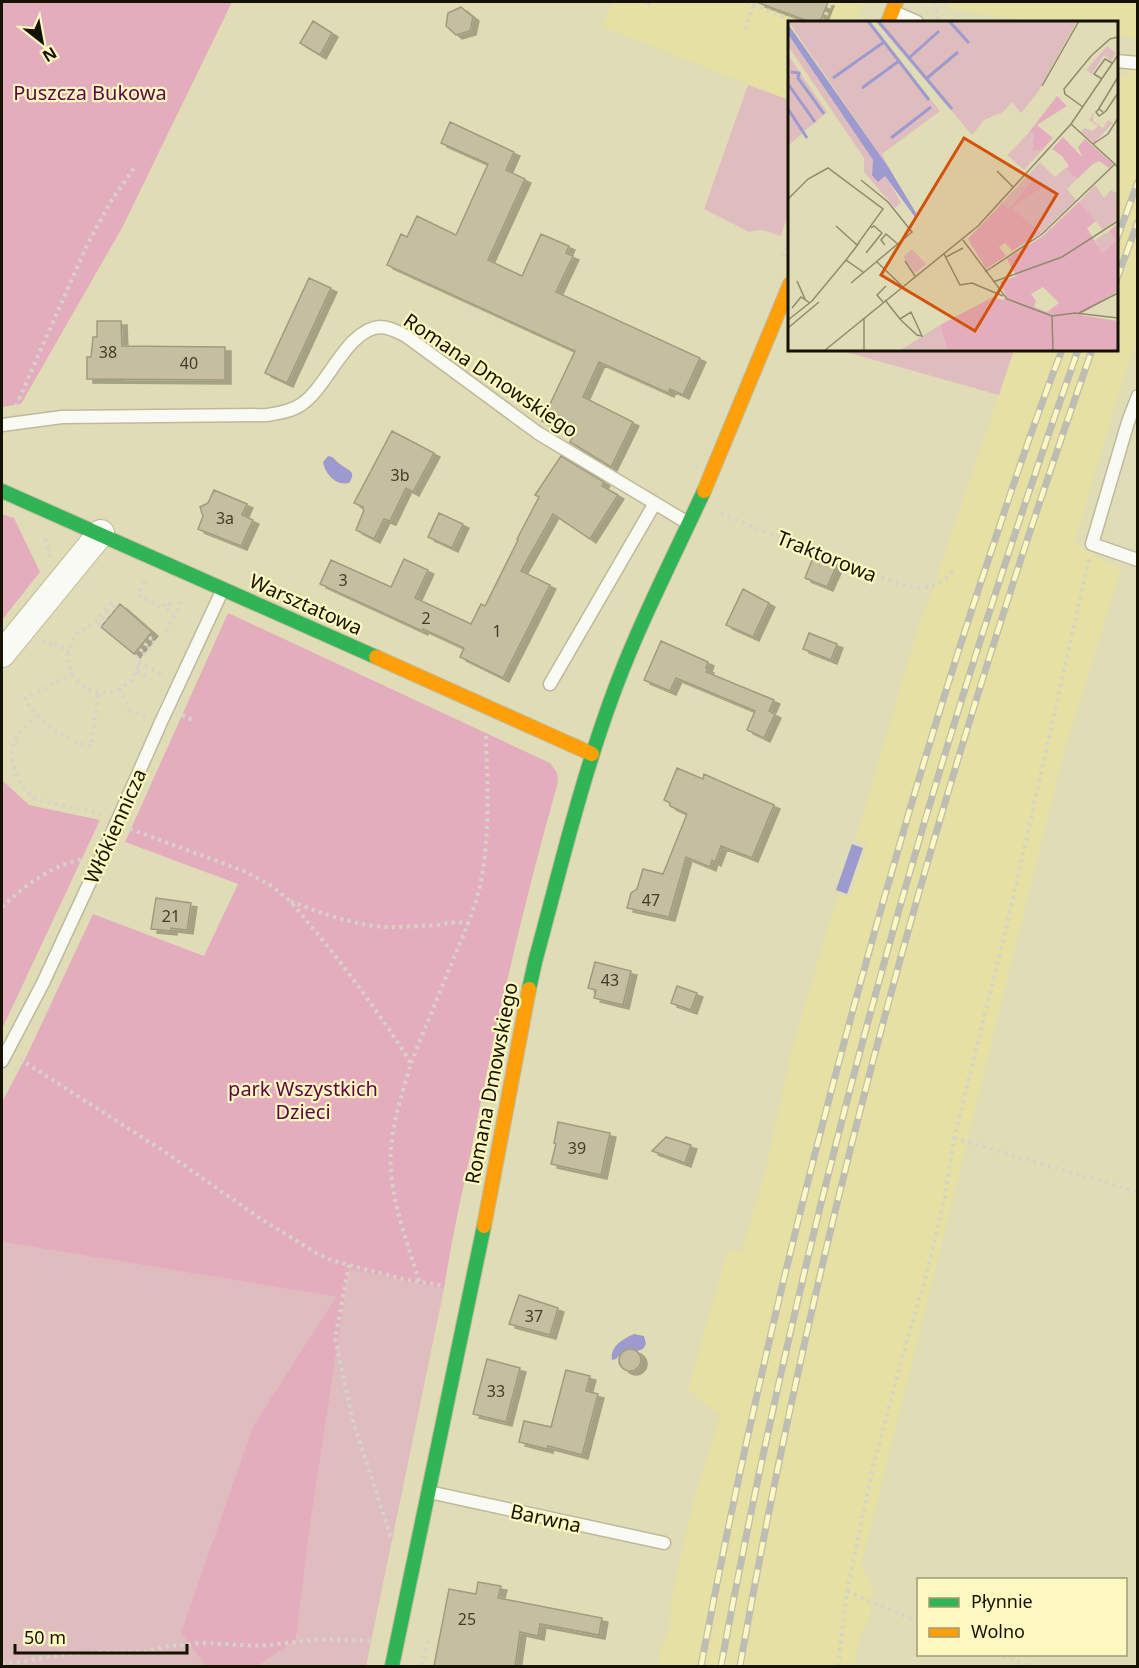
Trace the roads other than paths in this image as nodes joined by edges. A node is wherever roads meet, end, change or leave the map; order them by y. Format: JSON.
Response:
{"nodes":[{"id":1,"x":892,"y":12,"type":"edge"},
{"id":2,"x":914,"y":21,"type":"edge"},
{"id":3,"x":1118,"y":61,"type":"edge"},
{"id":4,"x":1137,"y":63,"type":"edge"},
{"id":5,"x":788,"y":287,"type":"edge"},
{"id":6,"x":1137,"y":396,"type":"edge"},
{"id":7,"x":5,"y":424,"type":"edge"},
{"id":8,"x":2,"y":491,"type":"edge"},
{"id":9,"x":655,"y":503,"type":"junction"},
{"id":10,"x":689,"y":524,"type":"junction"},
{"id":11,"x":101,"y":533,"type":"junction"},
{"id":12,"x":1137,"y":560,"type":"edge"},
{"id":13,"x":224,"y":588,"type":"junction"},
{"id":14,"x":2,"y":654,"type":"edge"},
{"id":15,"x":550,"y":684,"type":"dead end"},
{"id":16,"x":592,"y":754,"type":"junction"},
{"id":17,"x":4,"y":1056,"type":"edge"},
{"id":18,"x":428,"y":1492,"type":"junction"},
{"id":19,"x":664,"y":1543,"type":"dead end"},
{"id":20,"x":392,"y":1666,"type":"edge"}],
"edges":[{"from":1,"to":2,"type":"lane"},
{"from":3,"to":4,"type":"lane"},
{"from":5,"to":10,"type":"main road","name":"Romana Dmowskiego"},
{"from":6,"to":12,"type":"lane"},
{"from":7,"to":9,"type":"lane","name":"Romana Dmowskiego"},
{"from":8,"to":11,"type":"main road","name":"Warsztatowa"},
{"from":9,"to":10,"type":"lane","name":"Romana Dmowskiego"},
{"from":9,"to":15,"type":"lane"},
{"from":10,"to":16,"type":"main road","name":"Romana Dmowskiego"},
{"from":11,"to":13,"type":"main road","name":"Warsztatowa"},
{"from":11,"to":14,"type":"street"},
{"from":13,"to":16,"type":"main road","name":"Warsztatowa"},
{"from":13,"to":17,"type":"lane","name":"Włókiennicza"},
{"from":16,"to":18,"type":"main road","name":"Romana Dmowskiego"},
{"from":18,"to":19,"type":"lane","name":"Barwna"},
{"from":18,"to":20,"type":"main road","name":"Romana Dmowskiego"}]}
